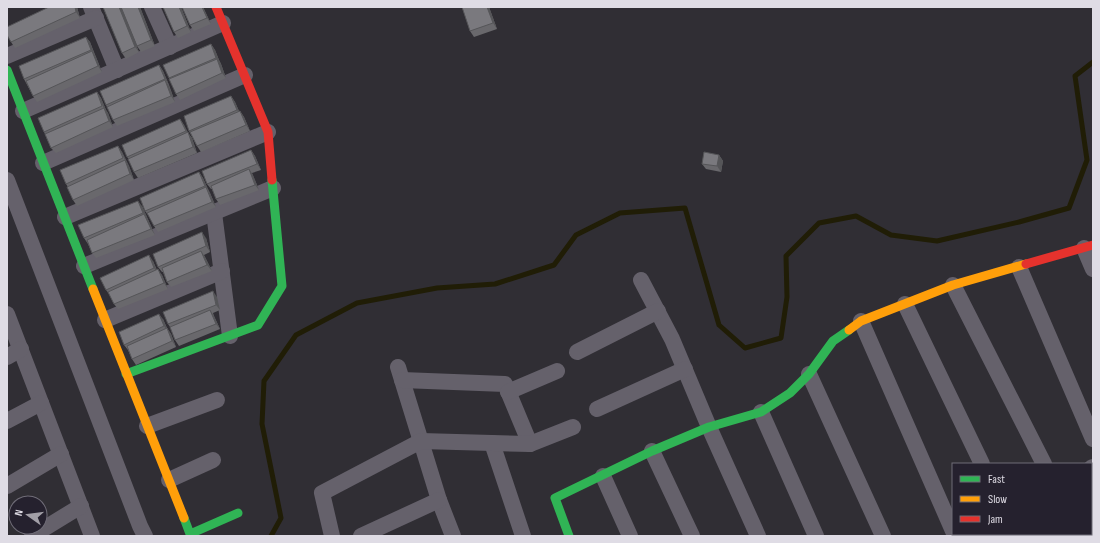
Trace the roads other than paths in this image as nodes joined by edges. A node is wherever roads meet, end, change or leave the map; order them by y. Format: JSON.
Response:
{"nodes":[{"id":1,"x":152,"y":7,"type":"edge"},
{"id":2,"x":216,"y":7,"type":"edge"},
{"id":3,"x":93,"y":12,"type":"edge"},
{"id":4,"x":223,"y":23,"type":"junction"},
{"id":5,"x":170,"y":47,"type":"junction"},
{"id":6,"x":7,"y":56,"type":"edge"},
{"id":7,"x":7,"y":70,"type":"edge"},
{"id":8,"x":117,"y":70,"type":"junction"},
{"id":9,"x":245,"y":75,"type":"junction"},
{"id":10,"x":23,"y":112,"type":"junction"},
{"id":11,"x":268,"y":132,"type":"junction"},
{"id":12,"x":43,"y":163,"type":"junction"},
{"id":13,"x":7,"y":180,"type":"edge"},
{"id":14,"x":273,"y":188,"type":"junction"},
{"id":15,"x":214,"y":212,"type":"junction"},
{"id":16,"x":65,"y":217,"type":"junction"},
{"id":17,"x":1088,"y":246,"type":"edge"},
{"id":18,"x":84,"y":266,"type":"junction"},
{"id":19,"x":1019,"y":267,"type":"junction"},
{"id":20,"x":1093,"y":269,"type":"edge"},
{"id":21,"x":222,"y":271,"type":"junction"},
{"id":22,"x":642,"y":280,"type":"dead end"},
{"id":23,"x":953,"y":285,"type":"junction"},
{"id":24,"x":905,"y":304,"type":"junction"},
{"id":25,"x":658,"y":311,"type":"junction"},
{"id":26,"x":7,"y":314,"type":"edge"},
{"id":27,"x":105,"y":320,"type":"junction"},
{"id":28,"x":861,"y":321,"type":"junction"},
{"id":29,"x":230,"y":336,"type":"junction"},
{"id":30,"x":577,"y":352,"type":"dead end"},
{"id":31,"x":14,"y":353,"type":"edge"},
{"id":32,"x":685,"y":369,"type":"junction"},
{"id":33,"x":557,"y":371,"type":"dead end"},
{"id":34,"x":126,"y":374,"type":"junction"},
{"id":35,"x":809,"y":374,"type":"junction"},
{"id":36,"x":508,"y":392,"type":"junction"},
{"id":37,"x":217,"y":400,"type":"dead end"},
{"id":38,"x":41,"y":403,"type":"junction"},
{"id":39,"x":597,"y":409,"type":"dead end"},
{"id":40,"x":761,"y":412,"type":"junction"},
{"id":41,"x":7,"y":421,"type":"edge"},
{"id":42,"x":147,"y":426,"type":"junction"},
{"id":43,"x":573,"y":427,"type":"dead end"},
{"id":44,"x":709,"y":427,"type":"junction"},
{"id":45,"x":1093,"y":439,"type":"edge"},
{"id":46,"x":421,"y":441,"type":"junction"},
{"id":47,"x":492,"y":443,"type":"junction"},
{"id":48,"x":530,"y":444,"type":"junction"},
{"id":49,"x":652,"y":451,"type":"junction"},
{"id":50,"x":61,"y":454,"type":"junction"},
{"id":51,"x":213,"y":460,"type":"dead end"},
{"id":52,"x":982,"y":463,"type":"edge"},
{"id":53,"x":1043,"y":463,"type":"edge"},
{"id":54,"x":603,"y":476,"type":"junction"},
{"id":55,"x":168,"y":480,"type":"junction"},
{"id":56,"x":7,"y":486,"type":"edge"},
{"id":57,"x":439,"y":500,"type":"junction"},
{"id":58,"x":81,"y":506,"type":"junction"},
{"id":59,"x":238,"y":513,"type":"dead end"},
{"id":60,"x":952,"y":528,"type":"edge"},
{"id":61,"x":32,"y":536,"type":"edge"},
{"id":62,"x":92,"y":536,"type":"edge"},
{"id":63,"x":145,"y":536,"type":"edge"},
{"id":64,"x":332,"y":536,"type":"edge"},
{"id":65,"x":361,"y":536,"type":"edge"},
{"id":66,"x":453,"y":536,"type":"edge"},
{"id":67,"x":523,"y":536,"type":"edge"},
{"id":68,"x":569,"y":536,"type":"edge"},
{"id":69,"x":630,"y":536,"type":"edge"},
{"id":70,"x":692,"y":536,"type":"edge"},
{"id":71,"x":758,"y":536,"type":"edge"},
{"id":72,"x":816,"y":536,"type":"edge"},
{"id":73,"x":883,"y":536,"type":"edge"}],
"edges":[{"from":1,"to":5,"type":"street"},
{"from":2,"to":4,"type":"street"},
{"from":3,"to":6,"type":"street"},
{"from":3,"to":8,"type":"street"},
{"from":4,"to":5,"type":"street"},
{"from":4,"to":9,"type":"street"},
{"from":5,"to":8,"type":"street"},
{"from":7,"to":10,"type":"street"},
{"from":8,"to":10,"type":"street"},
{"from":9,"to":11,"type":"street"},
{"from":9,"to":12,"type":"street"},
{"from":10,"to":12,"type":"street"},
{"from":11,"to":14,"type":"street"},
{"from":11,"to":16,"type":"street"},
{"from":12,"to":16,"type":"street"},
{"from":13,"to":63,"type":"street"},
{"from":14,"to":15,"type":"street"},
{"from":14,"to":29,"type":"street"},
{"from":15,"to":18,"type":"street"},
{"from":15,"to":21,"type":"street"},
{"from":16,"to":18,"type":"street"},
{"from":17,"to":19,"type":"street"},
{"from":17,"to":20,"type":"street"},
{"from":18,"to":27,"type":"street"},
{"from":19,"to":23,"type":"street"},
{"from":19,"to":45,"type":"street"},
{"from":21,"to":27,"type":"street"},
{"from":21,"to":29,"type":"street"},
{"from":22,"to":25,"type":"street"},
{"from":23,"to":24,"type":"street"},
{"from":23,"to":53,"type":"street"},
{"from":24,"to":28,"type":"street"},
{"from":24,"to":52,"type":"street"},
{"from":25,"to":30,"type":"street"},
{"from":25,"to":32,"type":"street"},
{"from":26,"to":31,"type":"street"},
{"from":27,"to":34,"type":"street"},
{"from":28,"to":35,"type":"street"},
{"from":28,"to":60,"type":"street"},
{"from":29,"to":34,"type":"street"},
{"from":31,"to":38,"type":"street"},
{"from":32,"to":39,"type":"street"},
{"from":32,"to":44,"type":"street"},
{"from":33,"to":36,"type":"street"},
{"from":34,"to":42,"type":"street"},
{"from":35,"to":40,"type":"street"},
{"from":35,"to":73,"type":"street"},
{"from":36,"to":46,"type":"street"},
{"from":36,"to":48,"type":"street"},
{"from":37,"to":42,"type":"street"},
{"from":38,"to":41,"type":"street"},
{"from":38,"to":50,"type":"street"},
{"from":40,"to":44,"type":"street"},
{"from":40,"to":72,"type":"street"},
{"from":42,"to":55,"type":"street"},
{"from":43,"to":48,"type":"street"},
{"from":44,"to":49,"type":"street"},
{"from":44,"to":71,"type":"street"},
{"from":46,"to":47,"type":"street"},
{"from":46,"to":57,"type":"street"},
{"from":46,"to":64,"type":"street"},
{"from":47,"to":48,"type":"street"},
{"from":47,"to":67,"type":"street"},
{"from":49,"to":54,"type":"street"},
{"from":49,"to":70,"type":"street"},
{"from":50,"to":56,"type":"street"},
{"from":50,"to":58,"type":"street"},
{"from":51,"to":55,"type":"street"},
{"from":54,"to":68,"type":"street"},
{"from":54,"to":69,"type":"street"},
{"from":55,"to":59,"type":"street"},
{"from":57,"to":65,"type":"street"},
{"from":57,"to":66,"type":"street"},
{"from":58,"to":61,"type":"street"},
{"from":58,"to":62,"type":"street"}]}
